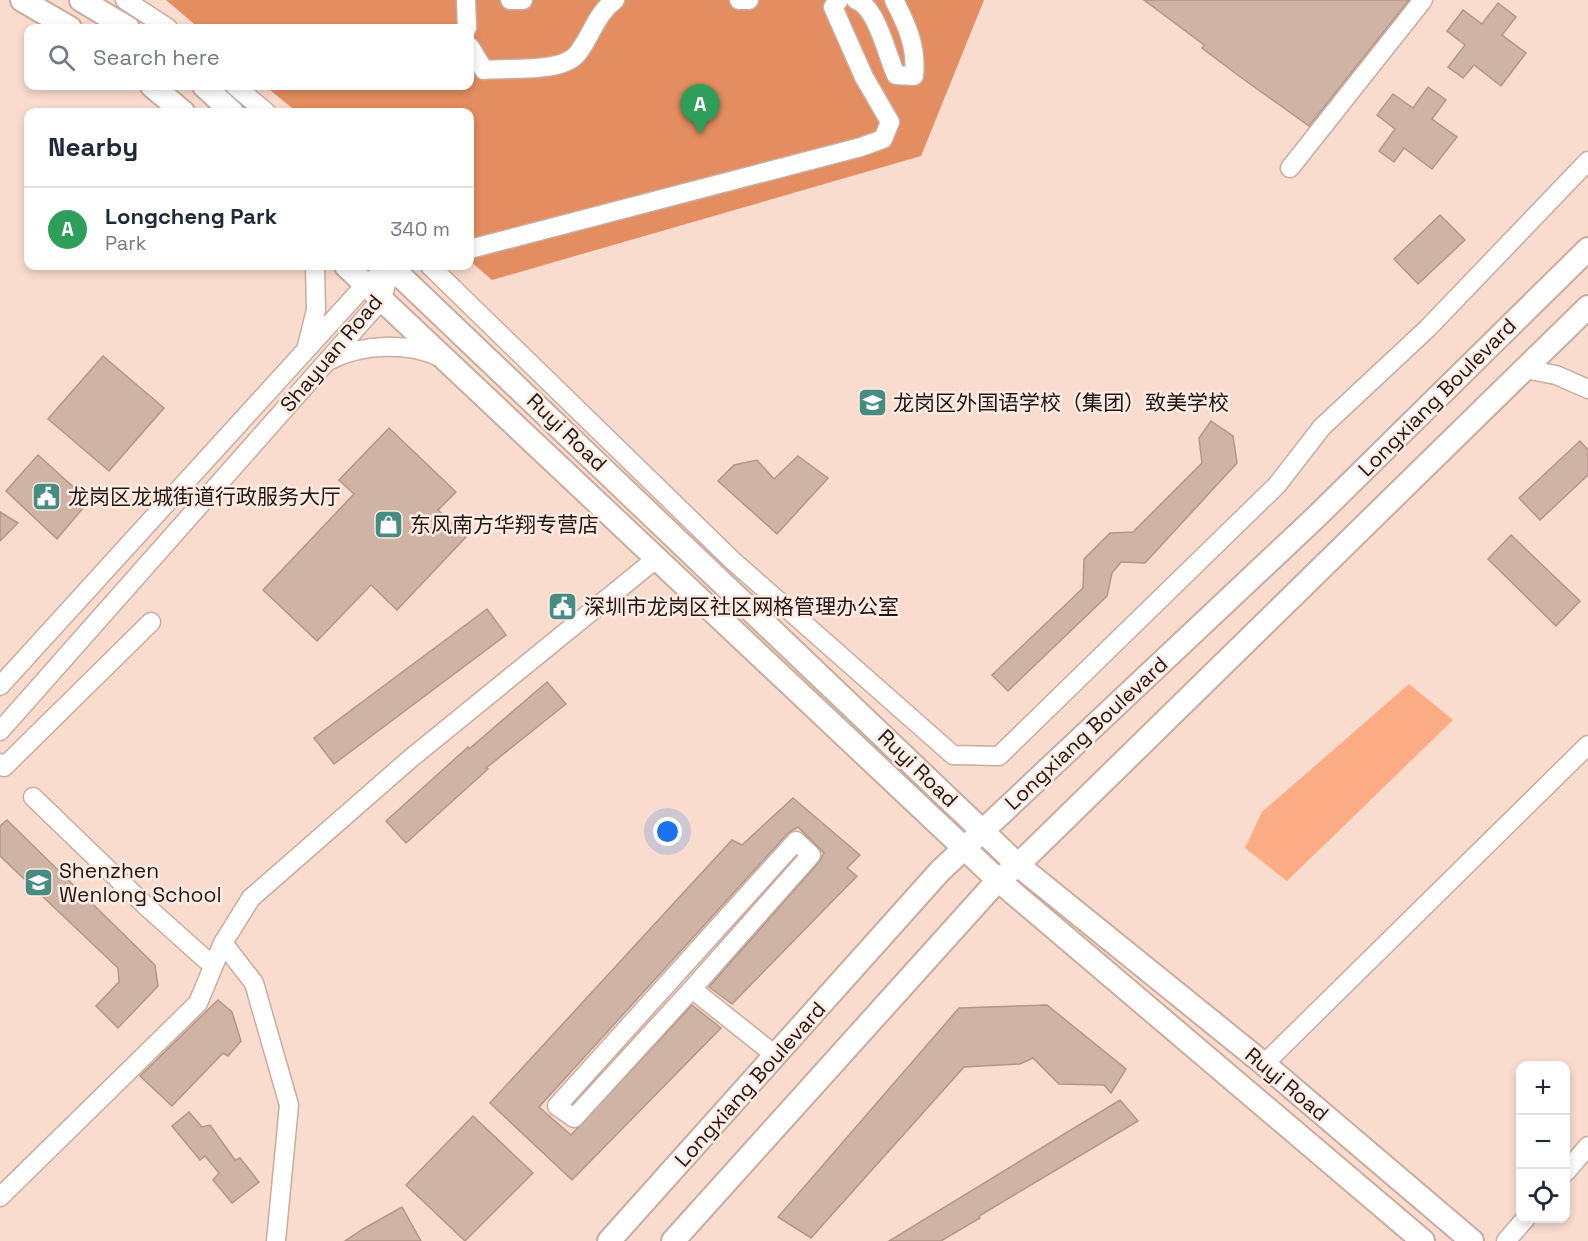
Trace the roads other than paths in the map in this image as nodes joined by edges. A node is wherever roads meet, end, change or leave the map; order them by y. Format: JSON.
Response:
{"nodes":[{"id":1,"x":22,"y":0,"type":"edge"},
{"id":2,"x":81,"y":0,"type":"edge"},
{"id":3,"x":124,"y":0,"type":"edge"},
{"id":4,"x":466,"y":0,"type":"edge"},
{"id":5,"x":510,"y":0,"type":"edge"},
{"id":6,"x":523,"y":0,"type":"edge"},
{"id":7,"x":615,"y":0,"type":"edge"},
{"id":8,"x":739,"y":0,"type":"edge"},
{"id":9,"x":749,"y":0,"type":"edge"},
{"id":10,"x":839,"y":0,"type":"edge"},
{"id":11,"x":856,"y":0,"type":"edge"},
{"id":12,"x":894,"y":0,"type":"edge"},
{"id":13,"x":1423,"y":0,"type":"edge"},
{"id":14,"x":63,"y":24,"type":"edge"},
{"id":15,"x":121,"y":24,"type":"edge"},
{"id":16,"x":162,"y":24,"type":"edge"},
{"id":17,"x":467,"y":24,"type":"edge"},
{"id":18,"x":474,"y":54,"type":"edge"},
{"id":19,"x":157,"y":90,"type":"edge"},
{"id":20,"x":208,"y":90,"type":"edge"},
{"id":21,"x":240,"y":90,"type":"edge"},
{"id":22,"x":178,"y":108,"type":"edge"},
{"id":23,"x":228,"y":108,"type":"edge"},
{"id":24,"x":261,"y":108,"type":"edge"},
{"id":25,"x":1588,"y":161,"type":"edge"},
{"id":26,"x":1290,"y":168,"type":"dead end"},
{"id":27,"x":474,"y":248,"type":"edge"},
{"id":28,"x":1588,"y":249,"type":"edge"},
{"id":29,"x":315,"y":270,"type":"edge"},
{"id":30,"x":350,"y":270,"type":"edge"},
{"id":31,"x":388,"y":270,"type":"edge"},
{"id":32,"x":395,"y":270,"type":"edge"},
{"id":33,"x":434,"y":270,"type":"edge"},
{"id":34,"x":374,"y":291,"type":"junction"},
{"id":35,"x":1588,"y":307,"type":"edge"},
{"id":36,"x":306,"y":350,"type":"junction"},
{"id":37,"x":447,"y":360,"type":"junction"},
{"id":38,"x":326,"y":362,"type":"junction"},
{"id":39,"x":1525,"y":369,"type":"junction"},
{"id":40,"x":1588,"y":389,"type":"edge"},
{"id":41,"x":657,"y":558,"type":"junction"},
{"id":42,"x":151,"y":622,"type":"dead end"},
{"id":43,"x":0,"y":686,"type":"edge"},
{"id":44,"x":0,"y":731,"type":"edge"},
{"id":45,"x":1588,"y":745,"type":"edge"},
{"id":46,"x":0,"y":763,"type":"edge"},
{"id":47,"x":33,"y":797,"type":"dead end"},
{"id":48,"x":983,"y":830,"type":"junction"},
{"id":49,"x":964,"y":848,"type":"junction"},
{"id":50,"x":1018,"y":865,"type":"junction"},
{"id":51,"x":998,"y":880,"type":"junction"},
{"id":52,"x":223,"y":943,"type":"junction"},
{"id":53,"x":213,"y":966,"type":"junction"},
{"id":54,"x":692,"y":988,"type":"junction"},
{"id":55,"x":775,"y":1055,"type":"junction"},
{"id":56,"x":1264,"y":1064,"type":"junction"},
{"id":57,"x":1588,"y":1146,"type":"edge"},
{"id":58,"x":1569,"y":1169,"type":"edge"},
{"id":59,"x":0,"y":1197,"type":"edge"},
{"id":60,"x":1522,"y":1223,"type":"edge"},
{"id":61,"x":276,"y":1241,"type":"edge"},
{"id":62,"x":609,"y":1241,"type":"edge"},
{"id":63,"x":673,"y":1241,"type":"edge"},
{"id":64,"x":1423,"y":1241,"type":"edge"},
{"id":65,"x":1472,"y":1241,"type":"edge"},
{"id":66,"x":1506,"y":1241,"type":"edge"}],
"edges":[{"from":1,"to":14,"type":"main road"},
{"from":2,"to":15,"type":"main road"},
{"from":3,"to":16,"type":"street"},
{"from":4,"to":17,"type":"street"},
{"from":5,"to":6,"type":"street"},
{"from":7,"to":18,"type":"street"},
{"from":8,"to":9,"type":"street"},
{"from":10,"to":27,"type":"street"},
{"from":11,"to":12,"type":"street"},
{"from":13,"to":26,"type":"street"},
{"from":19,"to":22,"type":"main road"},
{"from":20,"to":23,"type":"main road"},
{"from":21,"to":24,"type":"street"},
{"from":25,"to":33,"type":"street"},
{"from":28,"to":48,"type":"main road","name":"Longxiang Boulevard"},
{"from":29,"to":36,"type":"street"},
{"from":30,"to":34,"type":"main road","name":"Ruyi Road"},
{"from":31,"to":34,"type":"street","name":"Shayuan Road"},
{"from":32,"to":48,"type":"main road","name":"Ruyi Road"},
{"from":34,"to":36,"type":"street","name":"Shayuan Road"},
{"from":34,"to":37,"type":"main road","name":"Ruyi Road"},
{"from":34,"to":38,"type":"street","name":"Shayuan Road"},
{"from":35,"to":39,"type":"main road","name":"Longxiang Boulevard"},
{"from":36,"to":43,"type":"street","name":"Shayuan Road"},
{"from":37,"to":38,"type":"street"},
{"from":37,"to":41,"type":"main road","name":"Ruyi Road"},
{"from":38,"to":44,"type":"street","name":"Shayuan Road"},
{"from":39,"to":40,"type":"street"},
{"from":39,"to":50,"type":"main road","name":"Longxiang Boulevard"},
{"from":41,"to":49,"type":"main road","name":"Ruyi Road"},
{"from":41,"to":52,"type":"street"},
{"from":42,"to":46,"type":"street"},
{"from":45,"to":56,"type":"street"},
{"from":47,"to":53,"type":"street"},
{"from":48,"to":49,"type":"main road","name":"Longxiang Boulevard"},
{"from":48,"to":50,"type":"main road","name":"Ruyi Road"},
{"from":49,"to":51,"type":"main road","name":"Ruyi Road"},
{"from":49,"to":55,"type":"main road","name":"Longxiang Boulevard"},
{"from":50,"to":51,"type":"main road","name":"Longxiang Boulevard"},
{"from":50,"to":56,"type":"main road","name":"Ruyi Road"},
{"from":51,"to":63,"type":"main road","name":"Longxiang Boulevard"},
{"from":51,"to":64,"type":"main road","name":"Ruyi Road"},
{"from":52,"to":53,"type":"street"},
{"from":52,"to":61,"type":"street"},
{"from":53,"to":59,"type":"street"},
{"from":54,"to":54,"type":"street"},
{"from":54,"to":55,"type":"street"},
{"from":55,"to":62,"type":"main road","name":"Longxiang Boulevard"},
{"from":56,"to":65,"type":"main road","name":"Ruyi Road"},
{"from":57,"to":58,"type":"street"},
{"from":60,"to":66,"type":"street"}]}
